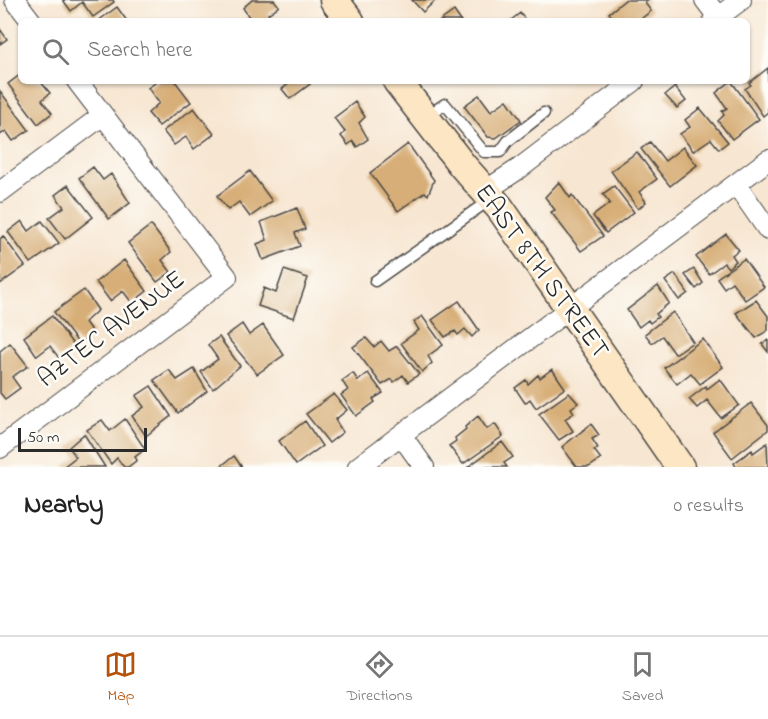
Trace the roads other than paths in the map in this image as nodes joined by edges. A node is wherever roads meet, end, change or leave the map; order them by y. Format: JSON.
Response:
{"nodes":[{"id":1,"x":15,"y":0,"type":"edge"},
{"id":2,"x":334,"y":0,"type":"edge"},
{"id":3,"x":705,"y":0,"type":"edge"},
{"id":4,"x":741,"y":0,"type":"edge"},
{"id":5,"x":30,"y":18,"type":"edge"},
{"id":6,"x":348,"y":18,"type":"edge"},
{"id":7,"x":715,"y":18,"type":"edge"},
{"id":8,"x":717,"y":18,"type":"edge"},
{"id":9,"x":79,"y":84,"type":"edge"},
{"id":10,"x":399,"y":84,"type":"edge"},
{"id":11,"x":630,"y":84,"type":"edge"},
{"id":12,"x":544,"y":113,"type":"dead end"},
{"id":13,"x":103,"y":115,"type":"junction"},
{"id":14,"x":425,"y":117,"type":"junction"},
{"id":15,"x":768,"y":160,"type":"edge"},
{"id":16,"x":736,"y":184,"type":"junction"},
{"id":17,"x":0,"y":192,"type":"edge"},
{"id":18,"x":488,"y":195,"type":"junction"},
{"id":19,"x":768,"y":230,"type":"edge"},
{"id":20,"x":375,"y":281,"type":"dead end"},
{"id":21,"x":569,"y":308,"type":"junction"},
{"id":22,"x":401,"y":435,"type":"junction"},
{"id":23,"x":0,"y":447,"type":"edge"},
{"id":24,"x":358,"y":467,"type":"edge"},
{"id":25,"x":424,"y":467,"type":"edge"},
{"id":26,"x":680,"y":467,"type":"edge"}],
"edges":[{"from":1,"to":5,"type":"street"},
{"from":2,"to":6,"type":"street"},
{"from":3,"to":7,"type":"street"},
{"from":4,"to":8,"type":"street"},
{"from":9,"to":13,"type":"street"},
{"from":10,"to":14,"type":"street","name":"EAST 8TH STREET"},
{"from":11,"to":18,"type":"street"},
{"from":12,"to":14,"type":"lane"},
{"from":13,"to":17,"type":"street"},
{"from":13,"to":23,"type":"street","name":"AZTEC AVENUE"},
{"from":14,"to":18,"type":"street","name":"EAST 8TH STREET"},
{"from":15,"to":16,"type":"street"},
{"from":16,"to":19,"type":"street"},
{"from":16,"to":21,"type":"street"},
{"from":18,"to":20,"type":"lane"},
{"from":18,"to":21,"type":"street","name":"EAST 8TH STREET"},
{"from":21,"to":22,"type":"street"},
{"from":21,"to":26,"type":"street","name":"EAST 8TH STREET"},
{"from":22,"to":24,"type":"street"},
{"from":22,"to":25,"type":"street"}]}
